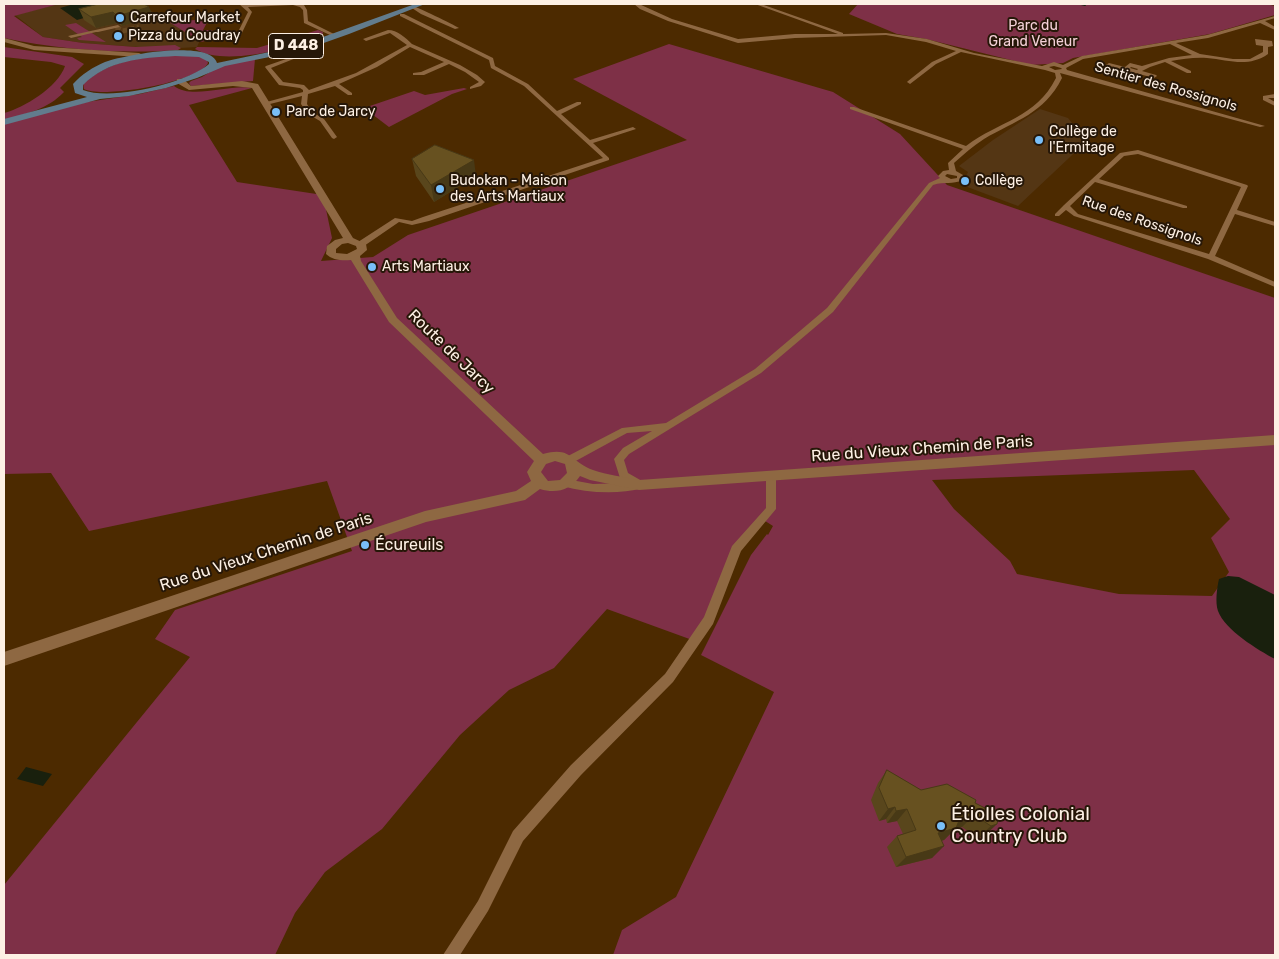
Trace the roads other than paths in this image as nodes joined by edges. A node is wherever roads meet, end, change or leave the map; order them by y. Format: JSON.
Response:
{"nodes":[{"id":1,"x":636,"y":4,"type":"edge"},
{"id":2,"x":757,"y":4,"type":"edge"},
{"id":3,"x":242,"y":5,"type":"edge"},
{"id":4,"x":417,"y":5,"type":"edge"},
{"id":5,"x":402,"y":15,"type":"dead end"},
{"id":6,"x":385,"y":17,"type":"junction"},
{"id":7,"x":1275,"y":17,"type":"edge"},
{"id":8,"x":1260,"y":21,"type":"junction"},
{"id":9,"x":116,"y":27,"type":"tunnel mouth"},
{"id":10,"x":457,"y":28,"type":"dead end"},
{"id":11,"x":1275,"y":29,"type":"edge"},
{"id":12,"x":332,"y":34,"type":"junction"},
{"id":13,"x":71,"y":36,"type":"dead end"},
{"id":14,"x":849,"y":36,"type":"junction"},
{"id":15,"x":366,"y":39,"type":"dead end"},
{"id":16,"x":236,"y":40,"type":"dead end"},
{"id":17,"x":1263,"y":40,"type":"dead end"},
{"id":18,"x":4,"y":42,"type":"edge"},
{"id":19,"x":1172,"y":42,"type":"junction"},
{"id":20,"x":410,"y":45,"type":"junction"},
{"id":21,"x":960,"y":51,"type":"junction"},
{"id":22,"x":304,"y":53,"type":"dead end"},
{"id":23,"x":139,"y":55,"type":"junction"},
{"id":24,"x":204,"y":55,"type":"junction"},
{"id":25,"x":1199,"y":56,"type":"junction"},
{"id":26,"x":1167,"y":61,"type":"junction"},
{"id":27,"x":448,"y":62,"type":"junction"},
{"id":28,"x":383,"y":63,"type":"junction"},
{"id":29,"x":1109,"y":65,"type":"dead end"},
{"id":30,"x":211,"y":68,"type":"junction"},
{"id":31,"x":1045,"y":68,"type":"junction"},
{"id":32,"x":1064,"y":69,"type":"junction"},
{"id":33,"x":1140,"y":70,"type":"junction"},
{"id":34,"x":1198,"y":70,"type":"dead end"},
{"id":35,"x":92,"y":71,"type":"junction"},
{"id":36,"x":1057,"y":72,"type":"junction"},
{"id":37,"x":1189,"y":72,"type":"junction"},
{"id":38,"x":1180,"y":73,"type":"dead end"},
{"id":39,"x":415,"y":74,"type":"dead end"},
{"id":40,"x":1154,"y":76,"type":"dead end"},
{"id":41,"x":180,"y":81,"type":"junction"},
{"id":42,"x":910,"y":82,"type":"dead end"},
{"id":43,"x":78,"y":84,"type":"junction"},
{"id":44,"x":336,"y":84,"type":"junction"},
{"id":45,"x":472,"y":88,"type":"dead end"},
{"id":46,"x":306,"y":91,"type":"junction"},
{"id":47,"x":350,"y":94,"type":"dead end"},
{"id":48,"x":105,"y":96,"type":"junction"},
{"id":49,"x":1275,"y":96,"type":"edge"},
{"id":50,"x":266,"y":103,"type":"junction"},
{"id":51,"x":579,"y":103,"type":"dead end"},
{"id":52,"x":1275,"y":104,"type":"edge"},
{"id":53,"x":852,"y":108,"type":"dead end"},
{"id":54,"x":557,"y":113,"type":"junction"},
{"id":55,"x":4,"y":122,"type":"edge"},
{"id":56,"x":1262,"y":126,"type":"dead end"},
{"id":57,"x":633,"y":130,"type":"dead end"},
{"id":58,"x":334,"y":138,"type":"dead end"},
{"id":59,"x":589,"y":142,"type":"junction"},
{"id":60,"x":967,"y":148,"type":"junction"},
{"id":61,"x":952,"y":172,"type":"junction"},
{"id":62,"x":944,"y":179,"type":"junction"},
{"id":63,"x":1094,"y":180,"type":"junction"},
{"id":64,"x":1066,"y":206,"type":"junction"},
{"id":65,"x":1185,"y":207,"type":"dead end"},
{"id":66,"x":1233,"y":211,"type":"junction"},
{"id":67,"x":1057,"y":215,"type":"dead end"},
{"id":68,"x":1275,"y":224,"type":"edge"},
{"id":69,"x":349,"y":240,"type":"junction"},
{"id":70,"x":361,"y":244,"type":"junction"},
{"id":71,"x":354,"y":256,"type":"junction"},
{"id":72,"x":1211,"y":257,"type":"junction"},
{"id":73,"x":1275,"y":285,"type":"edge"},
{"id":74,"x":668,"y":426,"type":"junction"},
{"id":75,"x":1275,"y":440,"type":"edge"},
{"id":76,"x":542,"y":460,"type":"junction"},
{"id":77,"x":572,"y":463,"type":"junction"},
{"id":78,"x":771,"y":477,"type":"junction"},
{"id":79,"x":539,"y":483,"type":"junction"},
{"id":80,"x":566,"y":483,"type":"junction"},
{"id":81,"x":639,"y":485,"type":"junction"},
{"id":82,"x":4,"y":659,"type":"edge"},
{"id":83,"x":451,"y":955,"type":"edge"}],
"edges":[{"from":1,"to":14,"type":"street"},
{"from":2,"to":14,"type":"street"},
{"from":3,"to":12,"type":"street"},
{"from":3,"to":16,"type":"street"},
{"from":4,"to":6,"type":"main road","number":"D 448"},
{"from":4,"to":10,"type":"street"},
{"from":5,"to":54,"type":"street"},
{"from":6,"to":12,"type":"main road","number":"D 448"},
{"from":6,"to":30,"type":"main road","number":"D 448"},
{"from":7,"to":8,"type":"street"},
{"from":8,"to":11,"type":"street"},
{"from":8,"to":19,"type":"street"},
{"from":9,"to":13,"type":"street"},
{"from":12,"to":24,"type":"main road","number":"D 448"},
{"from":14,"to":21,"type":"street"},
{"from":15,"to":20,"type":"street"},
{"from":17,"to":25,"type":"street"},
{"from":18,"to":23,"type":"street"},
{"from":18,"to":35,"type":"street"},
{"from":19,"to":25,"type":"street"},
{"from":19,"to":32,"type":"street"},
{"from":20,"to":27,"type":"street"},
{"from":20,"to":28,"type":"street"},
{"from":21,"to":31,"type":"street"},
{"from":21,"to":42,"type":"street"},
{"from":22,"to":46,"type":"street"},
{"from":23,"to":24,"type":"main road"},
{"from":23,"to":35,"type":"main road"},
{"from":24,"to":30,"type":"main road"},
{"from":25,"to":26,"type":"street"},
{"from":26,"to":33,"type":"street"},
{"from":26,"to":37,"type":"street"},
{"from":27,"to":39,"type":"street"},
{"from":27,"to":45,"type":"street"},
{"from":28,"to":44,"type":"street"},
{"from":28,"to":46,"type":"street"},
{"from":29,"to":33,"type":"street"},
{"from":30,"to":41,"type":"main road"},
{"from":31,"to":32,"type":"street"},
{"from":31,"to":36,"type":"street"},
{"from":32,"to":36,"type":"street"},
{"from":32,"to":56,"type":"street","name":"Sentier des Rossignols"},
{"from":33,"to":40,"type":"street"},
{"from":34,"to":37,"type":"street"},
{"from":35,"to":43,"type":"main road"},
{"from":36,"to":60,"type":"street"},
{"from":37,"to":38,"type":"street"},
{"from":41,"to":48,"type":"main road"},
{"from":41,"to":50,"type":"street"},
{"from":43,"to":48,"type":"main road"},
{"from":43,"to":55,"type":"main road"},
{"from":44,"to":46,"type":"street"},
{"from":44,"to":47,"type":"street"},
{"from":46,"to":50,"type":"street"},
{"from":46,"to":58,"type":"street"},
{"from":48,"to":55,"type":"main road"},
{"from":49,"to":52,"type":"street"},
{"from":50,"to":69,"type":"street"},
{"from":51,"to":54,"type":"street"},
{"from":53,"to":60,"type":"street"},
{"from":54,"to":59,"type":"street"},
{"from":57,"to":59,"type":"street"},
{"from":59,"to":70,"type":"street"},
{"from":60,"to":61,"type":"street"},
{"from":61,"to":62,"type":"street"},
{"from":61,"to":62,"type":"street"},
{"from":62,"to":74,"type":"street"},
{"from":63,"to":64,"type":"street","name":"Rue des Rossignols"},
{"from":63,"to":65,"type":"street"},
{"from":63,"to":66,"type":"street","name":"Rue des Rossignols"},
{"from":64,"to":67,"type":"street","name":"Rue des Rossignols"},
{"from":64,"to":72,"type":"street","name":"Rue des Rossignols"},
{"from":66,"to":68,"type":"street"},
{"from":66,"to":72,"type":"street","name":"Rue des Rossignols"},
{"from":69,"to":70,"type":"street"},
{"from":69,"to":71,"type":"street"},
{"from":70,"to":71,"type":"street"},
{"from":71,"to":76,"type":"street","name":"Route de Jarcy"},
{"from":72,"to":73,"type":"street","name":"Rue des Rossignols"},
{"from":74,"to":77,"type":"street"},
{"from":74,"to":81,"type":"street"},
{"from":75,"to":78,"type":"street","name":"Rue du Vieux Chemin de Paris"},
{"from":76,"to":77,"type":"street"},
{"from":76,"to":79,"type":"street"},
{"from":77,"to":80,"type":"street"},
{"from":77,"to":81,"type":"street","name":"Rue du Vieux Chemin de Paris"},
{"from":78,"to":81,"type":"street","name":"Rue du Vieux Chemin de Paris"},
{"from":78,"to":83,"type":"street"},
{"from":79,"to":80,"type":"street"},
{"from":79,"to":82,"type":"street","name":"Rue du Vieux Chemin de Paris"},
{"from":80,"to":81,"type":"street"}]}
